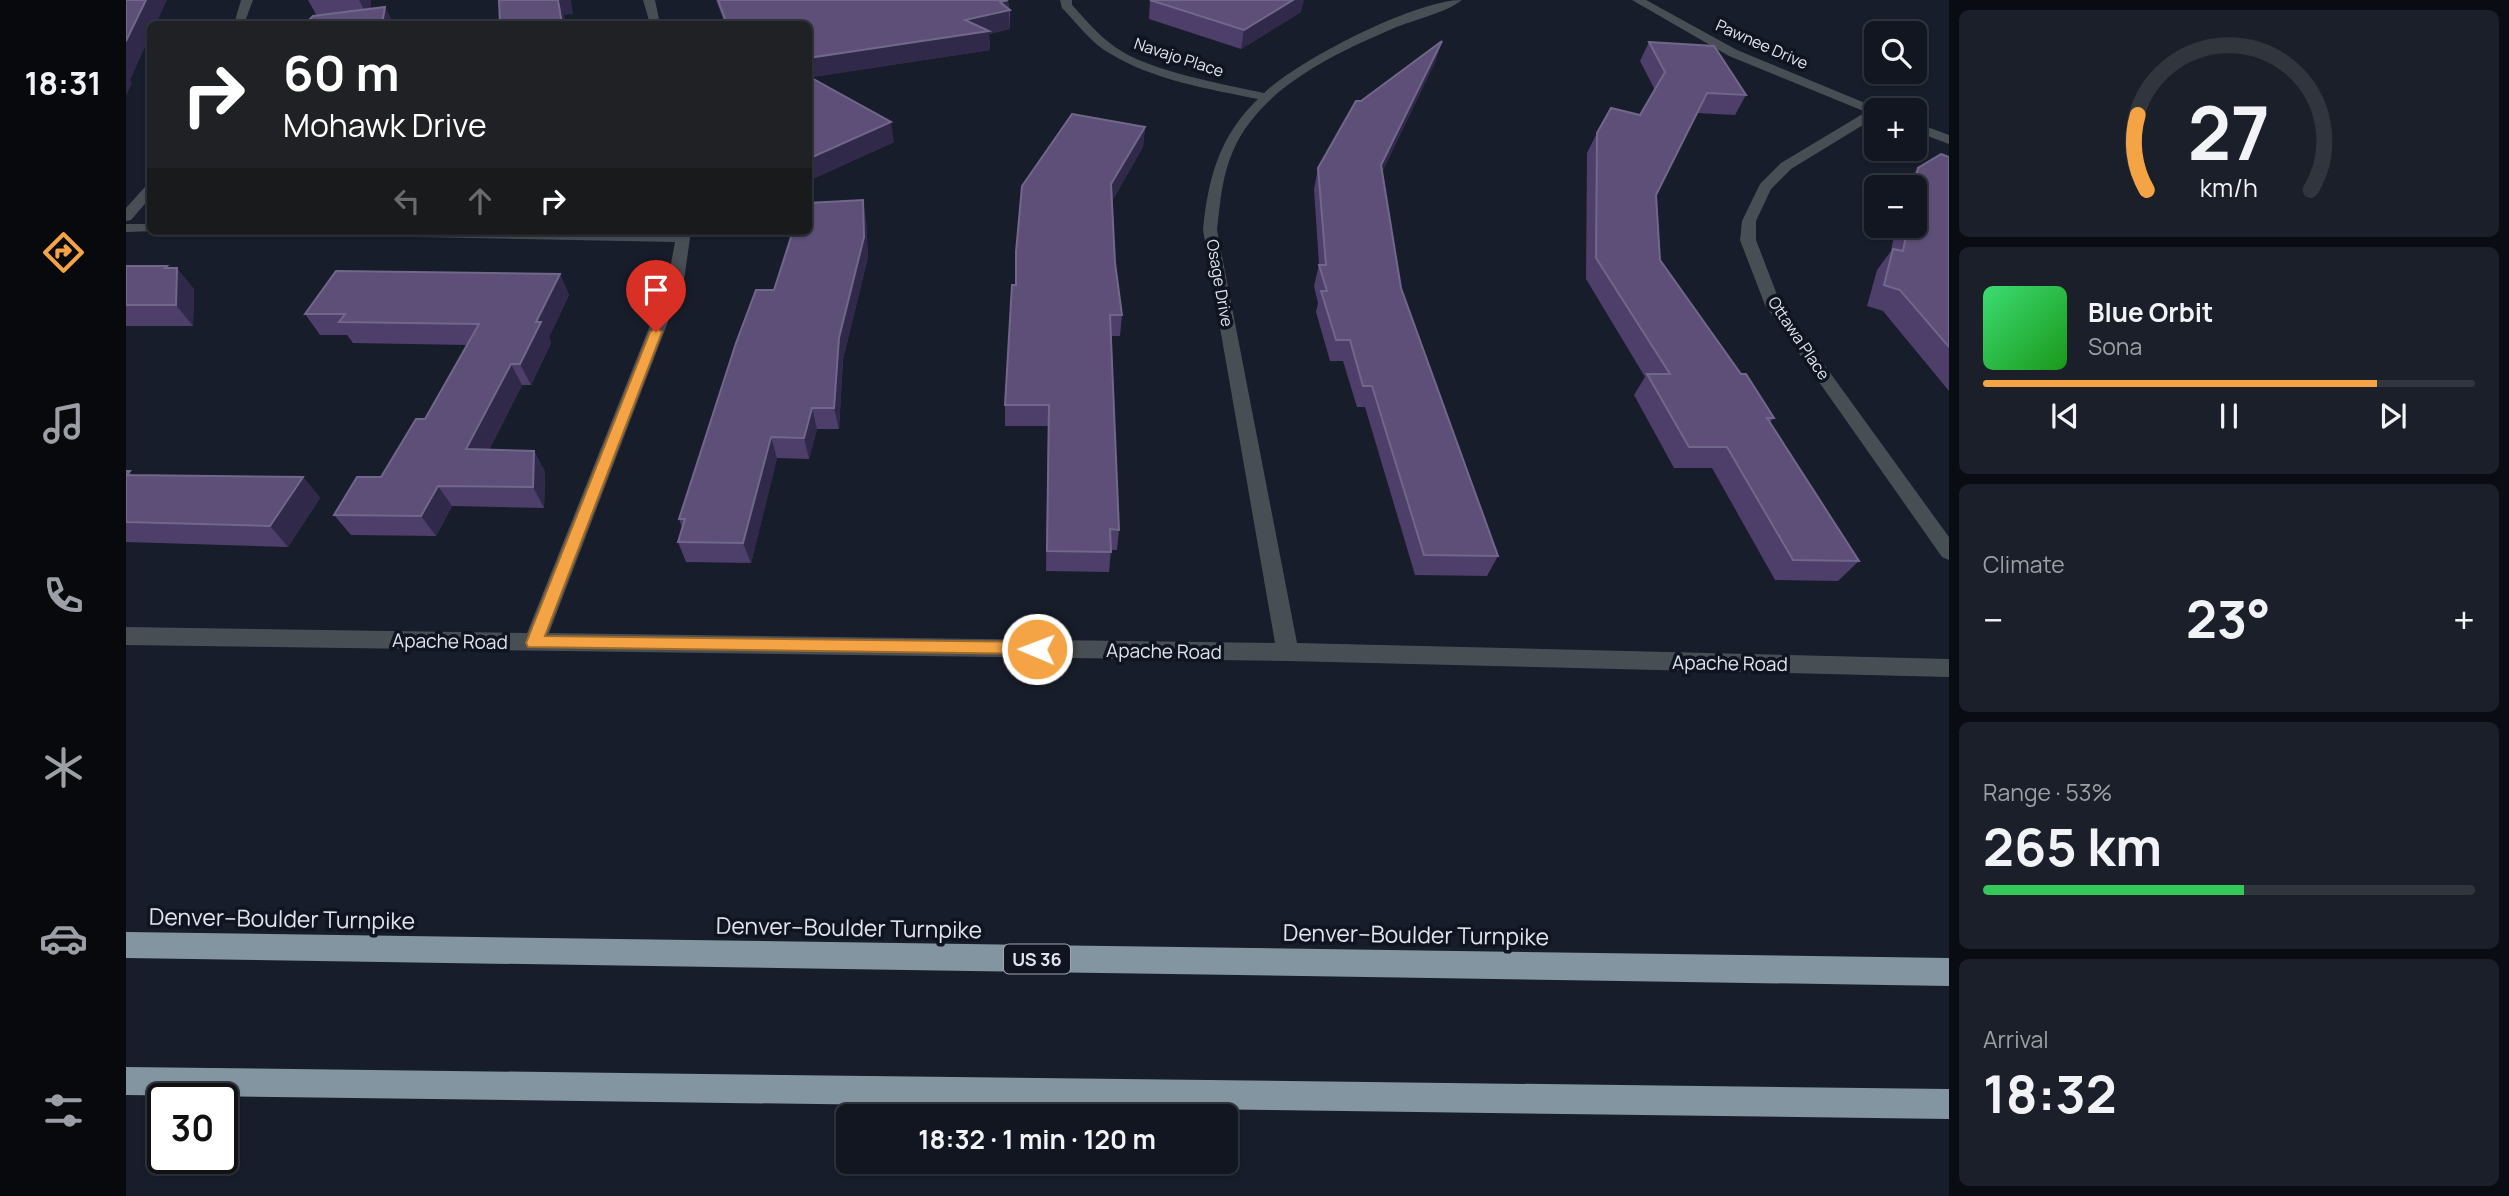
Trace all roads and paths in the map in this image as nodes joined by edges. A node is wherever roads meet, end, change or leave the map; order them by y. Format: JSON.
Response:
{"nodes":[{"id":1,"x":247,"y":0,"type":"edge"},
{"id":2,"x":649,"y":0,"type":"edge"},
{"id":3,"x":1066,"y":0,"type":"edge"},
{"id":4,"x":1457,"y":0,"type":"edge"},
{"id":5,"x":1639,"y":0,"type":"edge"},
{"id":6,"x":240,"y":21,"type":"edge"},
{"id":7,"x":654,"y":21,"type":"edge"},
{"id":8,"x":1265,"y":97,"type":"junction"},
{"id":9,"x":1864,"y":106,"type":"edge"},
{"id":10,"x":1864,"y":118,"type":"edge"},
{"id":11,"x":1927,"y":131,"type":"edge"},
{"id":12,"x":1949,"y":140,"type":"edge"},
{"id":13,"x":147,"y":193,"type":"edge"},
{"id":14,"x":126,"y":217,"type":"edge"},
{"id":15,"x":126,"y":228,"type":"edge"},
{"id":16,"x":147,"y":228,"type":"edge"},
{"id":17,"x":683,"y":235,"type":"edge"},
{"id":18,"x":1949,"y":552,"type":"edge"},
{"id":19,"x":126,"y":636,"type":"edge"},
{"id":20,"x":534,"y":643,"type":"junction"},
{"id":21,"x":1288,"y":652,"type":"junction"},
{"id":22,"x":1949,"y":668,"type":"edge"},
{"id":23,"x":126,"y":945,"type":"edge"},
{"id":24,"x":1949,"y":972,"type":"edge"},
{"id":25,"x":126,"y":1081,"type":"edge"},
{"id":26,"x":1949,"y":1104,"type":"edge"}],
"edges":[{"from":1,"to":6,"type":"street"},
{"from":2,"to":7,"type":"street"},
{"from":3,"to":8,"type":"street","name":"Navajo Place"},
{"from":4,"to":8,"type":"street","name":"Osage Drive"},
{"from":5,"to":9,"type":"street","name":"Pawnee Drive"},
{"from":8,"to":21,"type":"street","name":"Osage Drive"},
{"from":10,"to":18,"type":"street","name":"Ottawa Place"},
{"from":11,"to":12,"type":"street"},
{"from":13,"to":14,"type":"street"},
{"from":15,"to":16,"type":"street"},
{"from":17,"to":20,"type":"street"},
{"from":19,"to":20,"type":"street","name":"Apache Road"},
{"from":20,"to":21,"type":"street","name":"Apache Road"},
{"from":21,"to":22,"type":"street","name":"Apache Road"},
{"from":23,"to":24,"type":"highway","name":"Denver–Boulder Turnpike","number":"US 36"},
{"from":25,"to":26,"type":"highway"}]}
